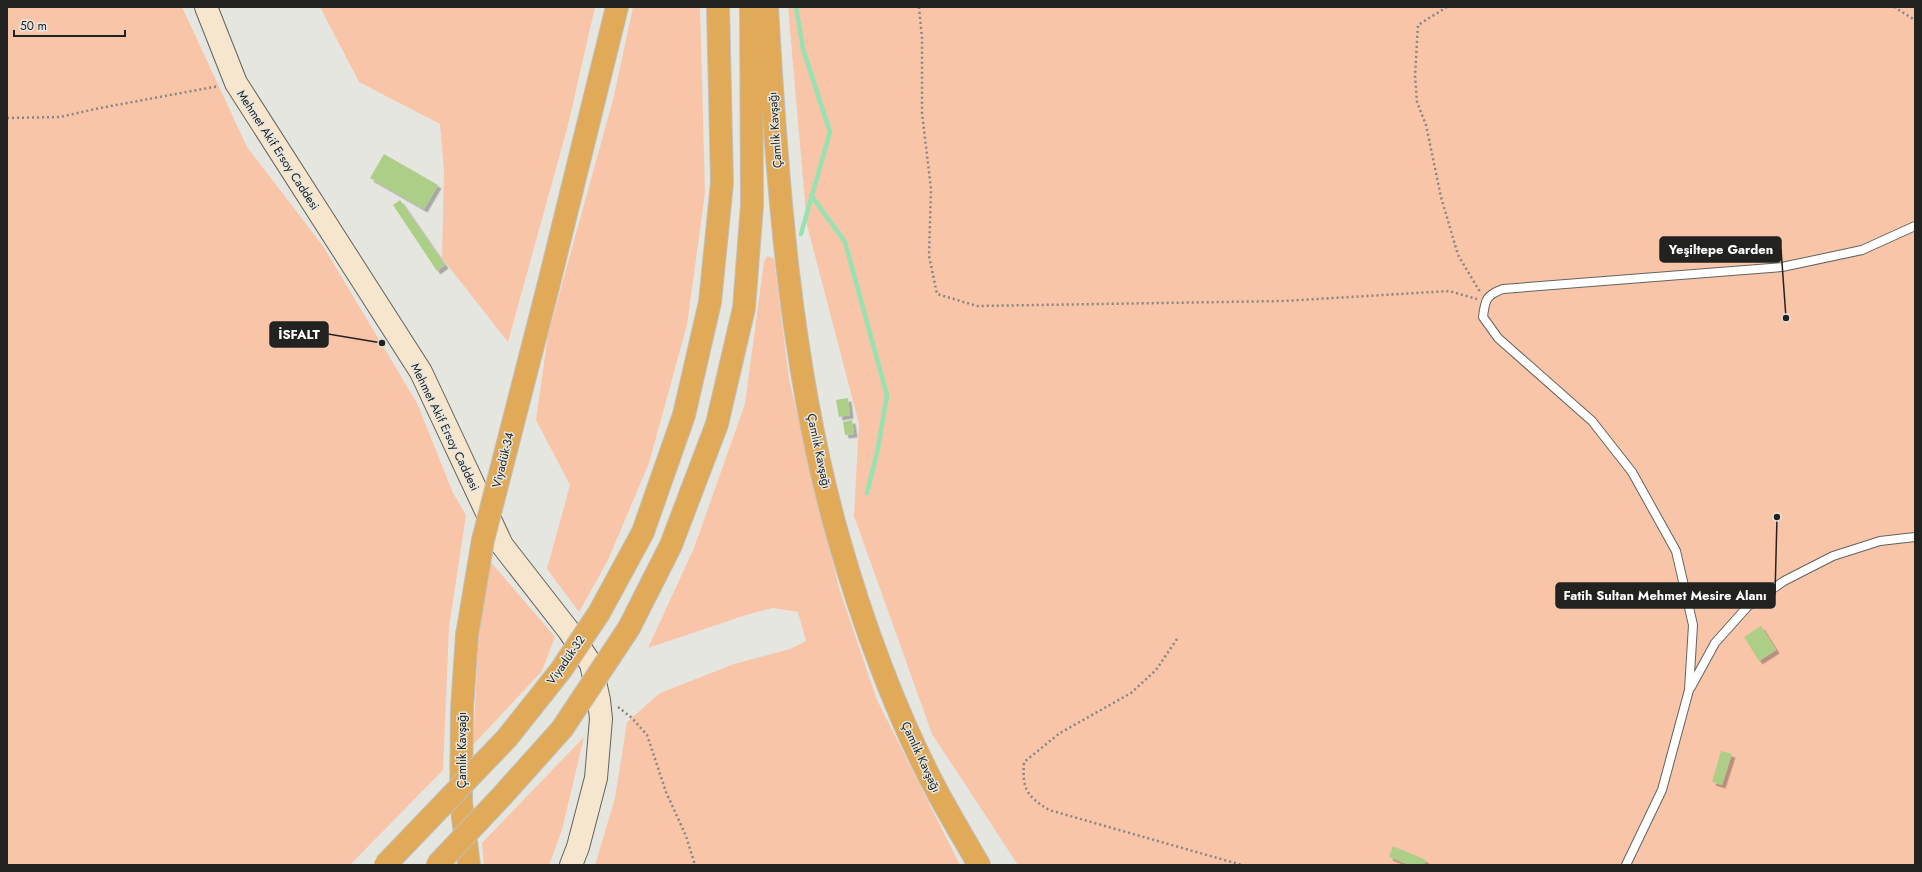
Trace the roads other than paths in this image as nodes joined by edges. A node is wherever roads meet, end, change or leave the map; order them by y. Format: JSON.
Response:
{"nodes":[{"id":1,"x":206,"y":7,"type":"edge"},
{"id":2,"x":617,"y":7,"type":"edge"},
{"id":3,"x":718,"y":7,"type":"edge"},
{"id":4,"x":751,"y":7,"type":"edge"},
{"id":5,"x":767,"y":7,"type":"edge"},
{"id":6,"x":1915,"y":226,"type":"edge"},
{"id":7,"x":1915,"y":537,"type":"edge"},
{"id":8,"x":467,"y":635,"type":"joint"},
{"id":9,"x":1689,"y":690,"type":"junction"},
{"id":10,"x":385,"y":865,"type":"edge"},
{"id":11,"x":437,"y":865,"type":"edge"},
{"id":12,"x":469,"y":865,"type":"edge"},
{"id":13,"x":571,"y":865,"type":"edge"},
{"id":14,"x":980,"y":865,"type":"edge"},
{"id":15,"x":1626,"y":865,"type":"edge"}],
"edges":[{"from":1,"to":13,"type":"main road","name":"Mehmet Akif Ersoy Caddesi"},
{"from":2,"to":8,"type":"highway","name":"Viyadük-34","bridge":true},
{"from":3,"to":10,"type":"highway","name":"Viyadük-32","bridge":true},
{"from":4,"to":11,"type":"highway","name":"Çamlık Kavşağı","bridge":true},
{"from":5,"to":14,"type":"highway","name":"Çamlık Kavşağı"},
{"from":6,"to":9,"type":"lane"},
{"from":7,"to":9,"type":"lane"},
{"from":8,"to":12,"type":"highway","name":"Çamlık Kavşağı"},
{"from":9,"to":15,"type":"lane"}]}
